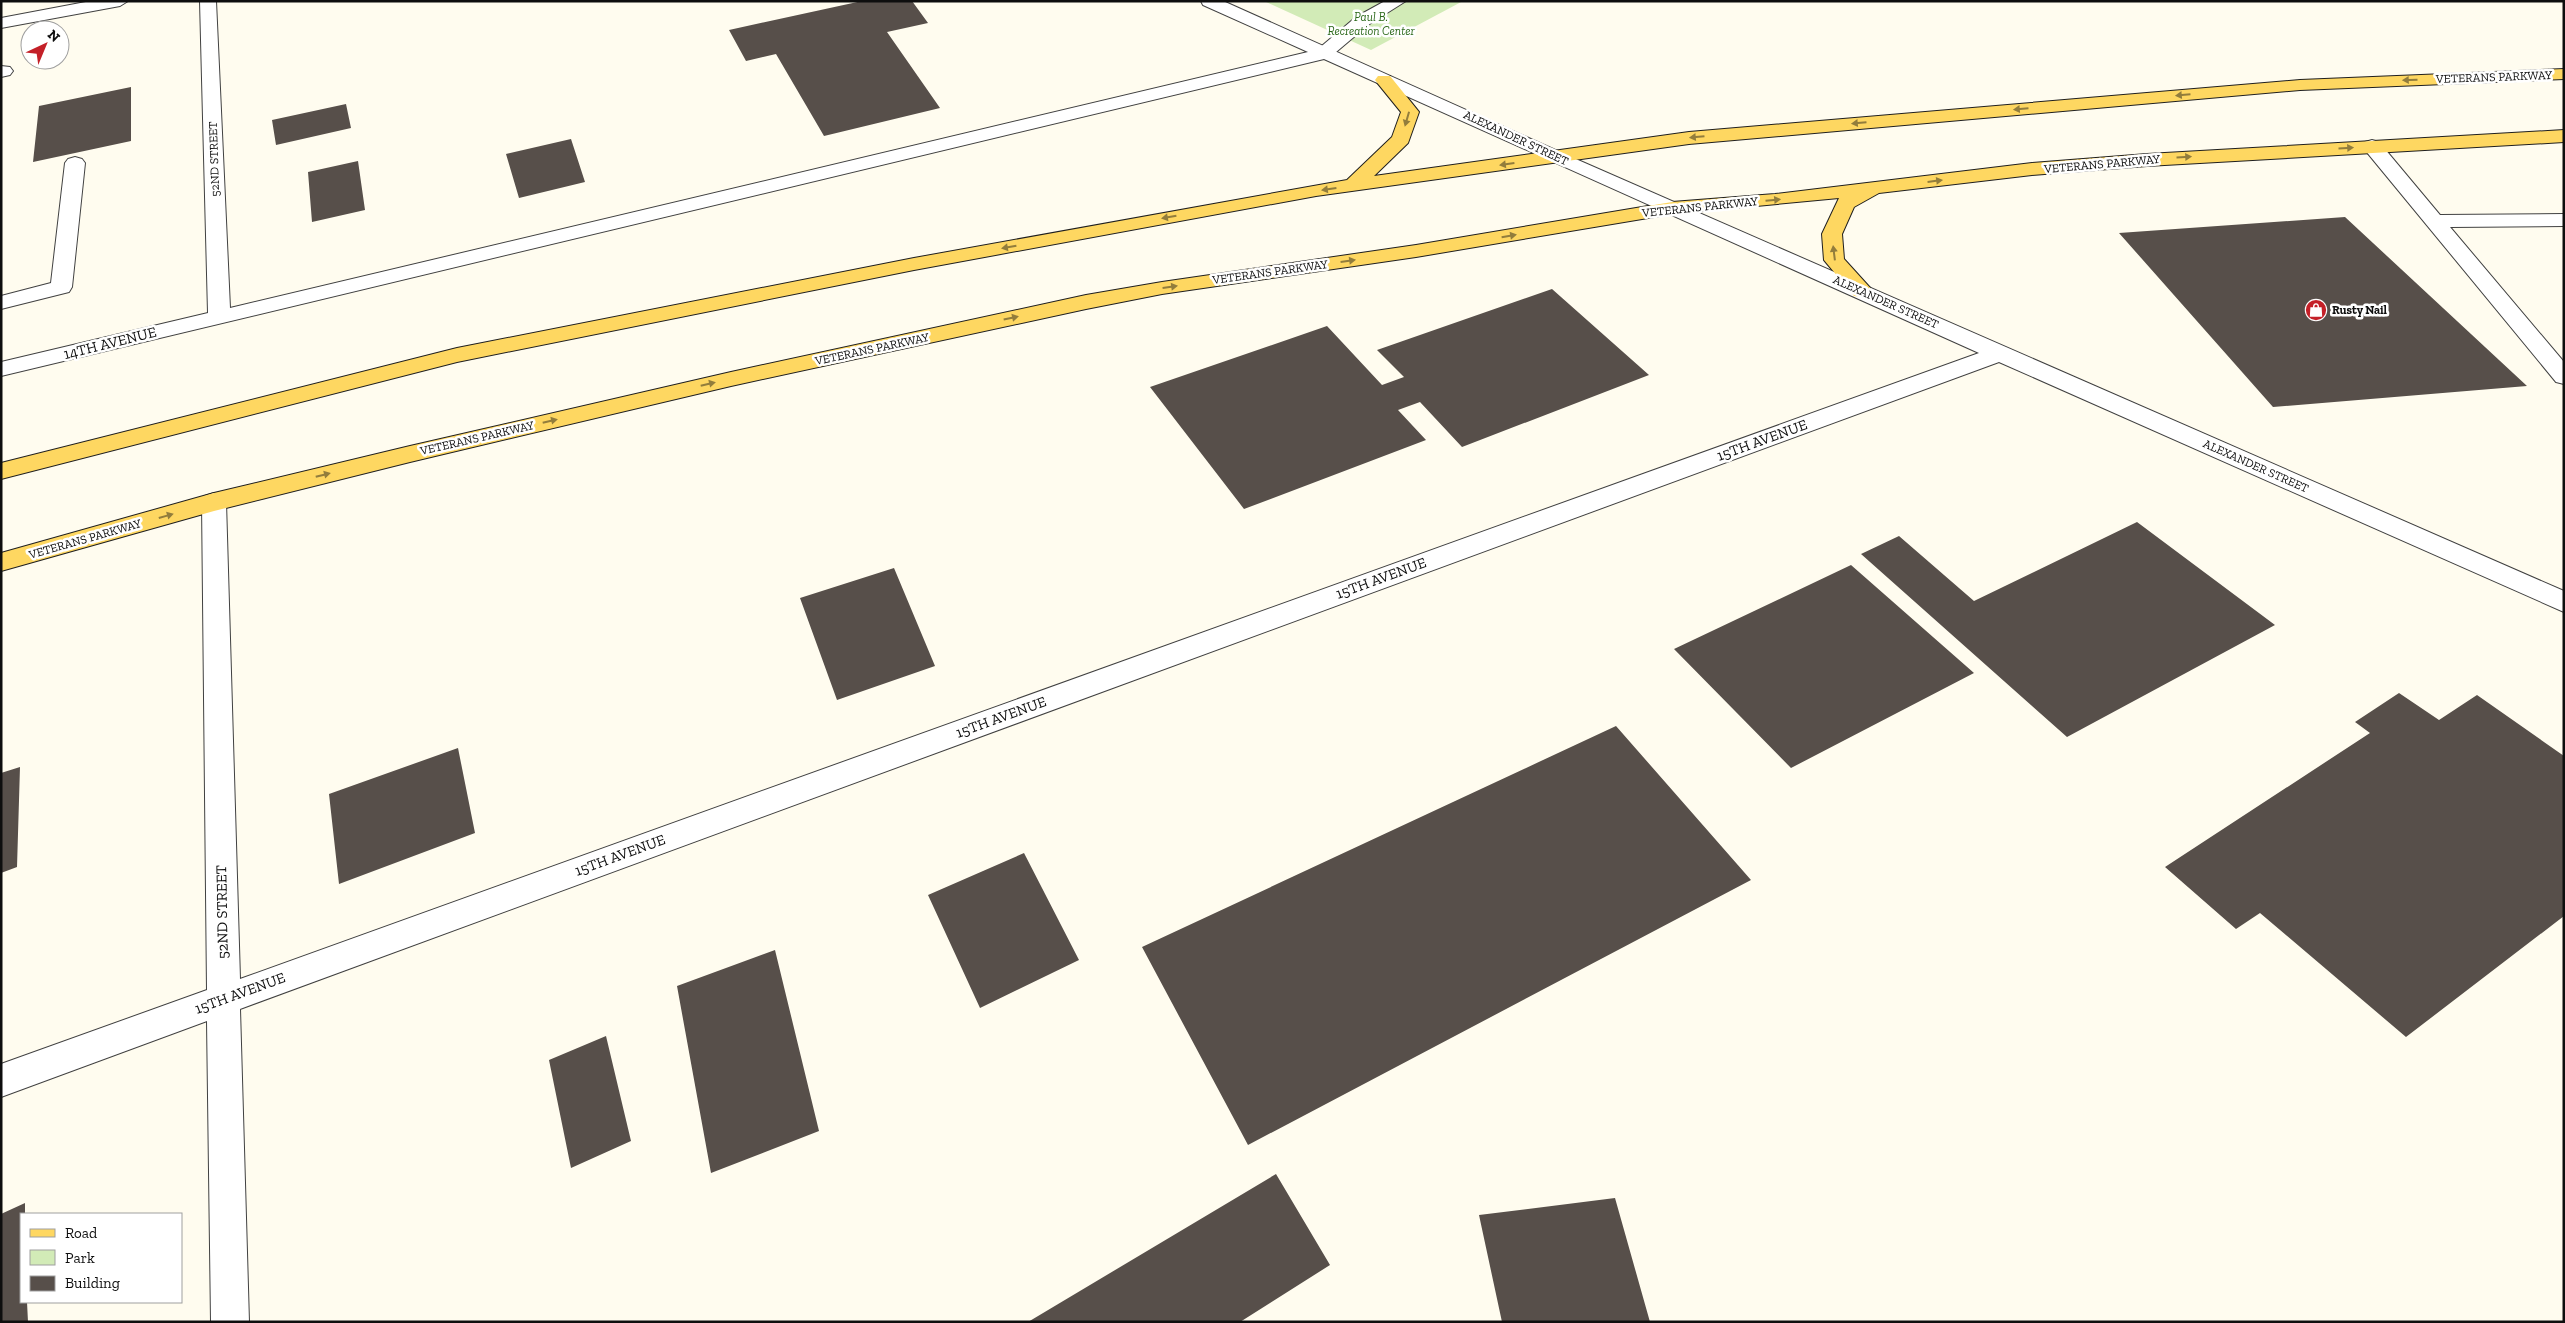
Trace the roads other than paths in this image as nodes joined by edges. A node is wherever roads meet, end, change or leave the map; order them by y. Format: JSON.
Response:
{"nodes":[{"id":1,"x":120,"y":1,"type":"edge"},
{"id":2,"x":208,"y":1,"type":"edge"},
{"id":3,"x":1209,"y":1,"type":"edge"},
{"id":4,"x":1398,"y":1,"type":"edge"},
{"id":5,"x":1,"y":23,"type":"edge"},
{"id":6,"x":1323,"y":54,"type":"junction"},
{"id":7,"x":2564,"y":74,"type":"edge"},
{"id":8,"x":1384,"y":80,"type":"junction"},
{"id":9,"x":2564,"y":136,"type":"edge"},
{"id":10,"x":2372,"y":146,"type":"junction"},
{"id":11,"x":1555,"y":157,"type":"junction"},
{"id":12,"x":75,"y":163,"type":"dead end"},
{"id":13,"x":1353,"y":185,"type":"junction"},
{"id":14,"x":1880,"y":187,"type":"junction"},
{"id":15,"x":1672,"y":208,"type":"junction"},
{"id":16,"x":2564,"y":220,"type":"edge"},
{"id":17,"x":2434,"y":221,"type":"junction"},
{"id":18,"x":1862,"y":291,"type":"junction"},
{"id":19,"x":1,"y":303,"type":"edge"},
{"id":20,"x":220,"y":316,"type":"junction"},
{"id":21,"x":2001,"y":353,"type":"junction"},
{"id":22,"x":1,"y":369,"type":"edge"},
{"id":23,"x":2564,"y":378,"type":"edge"},
{"id":24,"x":1,"y":471,"type":"edge"},
{"id":25,"x":214,"y":502,"type":"junction"},
{"id":26,"x":1,"y":562,"type":"edge"},
{"id":27,"x":2564,"y":602,"type":"edge"},
{"id":28,"x":223,"y":999,"type":"junction"},
{"id":29,"x":1,"y":1081,"type":"edge"},
{"id":30,"x":230,"y":1322,"type":"edge"}],
"edges":[{"from":1,"to":5,"type":"street"},
{"from":2,"to":20,"type":"street","name":"52ND STREET"},
{"from":3,"to":6,"type":"street","name":"ALEXANDER STREET"},
{"from":4,"to":6,"type":"street"},
{"from":6,"to":8,"type":"street","name":"ALEXANDER STREET"},
{"from":6,"to":20,"type":"street"},
{"from":7,"to":11,"type":"main road","name":"VETERANS PARKWAY","one_way":true},
{"from":8,"to":11,"type":"street","name":"ALEXANDER STREET"},
{"from":8,"to":13,"type":"main road","one_way":true},
{"from":9,"to":10,"type":"main road","name":"VETERANS PARKWAY"},
{"from":14,"to":10,"type":"main road","name":"VETERANS PARKWAY","one_way":true},
{"from":10,"to":17,"type":"street"},
{"from":11,"to":13,"type":"main road","name":"VETERANS PARKWAY","one_way":true},
{"from":11,"to":15,"type":"street","name":"ALEXANDER STREET"},
{"from":12,"to":19,"type":"street"},
{"from":13,"to":24,"type":"main road","name":"VETERANS PARKWAY","one_way":true},
{"from":15,"to":14,"type":"main road","name":"VETERANS PARKWAY","one_way":true},
{"from":18,"to":14,"type":"main road","one_way":true},
{"from":15,"to":18,"type":"street","name":"ALEXANDER STREET"},
{"from":25,"to":15,"type":"main road","name":"VETERANS PARKWAY","one_way":true},
{"from":16,"to":17,"type":"street"},
{"from":17,"to":23,"type":"street"},
{"from":18,"to":21,"type":"street","name":"ALEXANDER STREET"},
{"from":20,"to":22,"type":"street","name":"14TH AVENUE"},
{"from":21,"to":27,"type":"street","name":"ALEXANDER STREET"},
{"from":21,"to":28,"type":"street","name":"15TH AVENUE"},
{"from":26,"to":25,"type":"main road","name":"VETERANS PARKWAY","one_way":true},
{"from":25,"to":28,"type":"street","name":"52ND STREET"},
{"from":28,"to":29,"type":"street","name":"15TH AVENUE"},
{"from":28,"to":30,"type":"street","name":"52ND STREET"}]}
